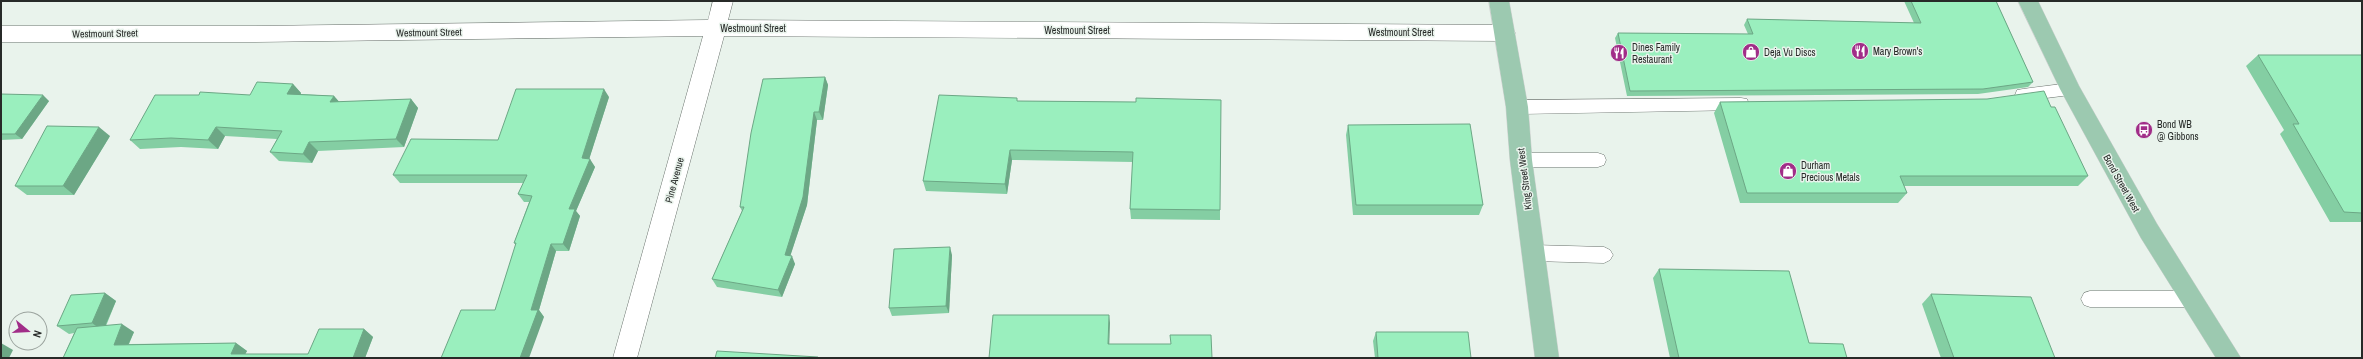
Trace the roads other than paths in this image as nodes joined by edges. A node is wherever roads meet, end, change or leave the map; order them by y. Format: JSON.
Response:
{"nodes":[{"id":1,"x":723,"y":1,"type":"edge"},
{"id":2,"x":1499,"y":1,"type":"edge"},
{"id":3,"x":2028,"y":1,"type":"edge"},
{"id":4,"x":716,"y":28,"type":"junction"},
{"id":5,"x":1505,"y":33,"type":"junction"},
{"id":6,"x":1,"y":34,"type":"edge"},
{"id":7,"x":2070,"y":89,"type":"junction"},
{"id":8,"x":2006,"y":98,"type":"edge"},
{"id":9,"x":1755,"y":104,"type":"edge"},
{"id":10,"x":1517,"y":107,"type":"junction"},
{"id":11,"x":1521,"y":160,"type":"junction"},
{"id":12,"x":1598,"y":160,"type":"dead end"},
{"id":13,"x":1533,"y":254,"type":"junction"},
{"id":14,"x":1604,"y":255,"type":"dead end"},
{"id":15,"x":2090,"y":299,"type":"dead end"},
{"id":16,"x":2192,"y":299,"type":"junction"},
{"id":17,"x":625,"y":358,"type":"edge"},
{"id":18,"x":1547,"y":358,"type":"edge"},
{"id":19,"x":2229,"y":358,"type":"edge"}],
"edges":[{"from":1,"to":4,"type":"street","name":"Pine Avenue"},
{"from":2,"to":5,"type":"main road","name":"King Street West"},
{"from":3,"to":7,"type":"main road","name":"Bond Street West"},
{"from":4,"to":5,"type":"street","name":"Westmount Street"},
{"from":4,"to":6,"type":"street","name":"Westmount Street"},
{"from":4,"to":17,"type":"street","name":"Pine Avenue"},
{"from":5,"to":10,"type":"main road","name":"King Street West"},
{"from":7,"to":8,"type":"lane"},
{"from":7,"to":16,"type":"main road","name":"Bond Street West"},
{"from":9,"to":10,"type":"lane"},
{"from":10,"to":11,"type":"main road","name":"King Street West"},
{"from":11,"to":12,"type":"lane"},
{"from":11,"to":13,"type":"main road","name":"King Street West"},
{"from":13,"to":14,"type":"lane"},
{"from":13,"to":18,"type":"main road","name":"King Street West"},
{"from":15,"to":16,"type":"lane"},
{"from":16,"to":19,"type":"main road","name":"Bond Street West"}]}
